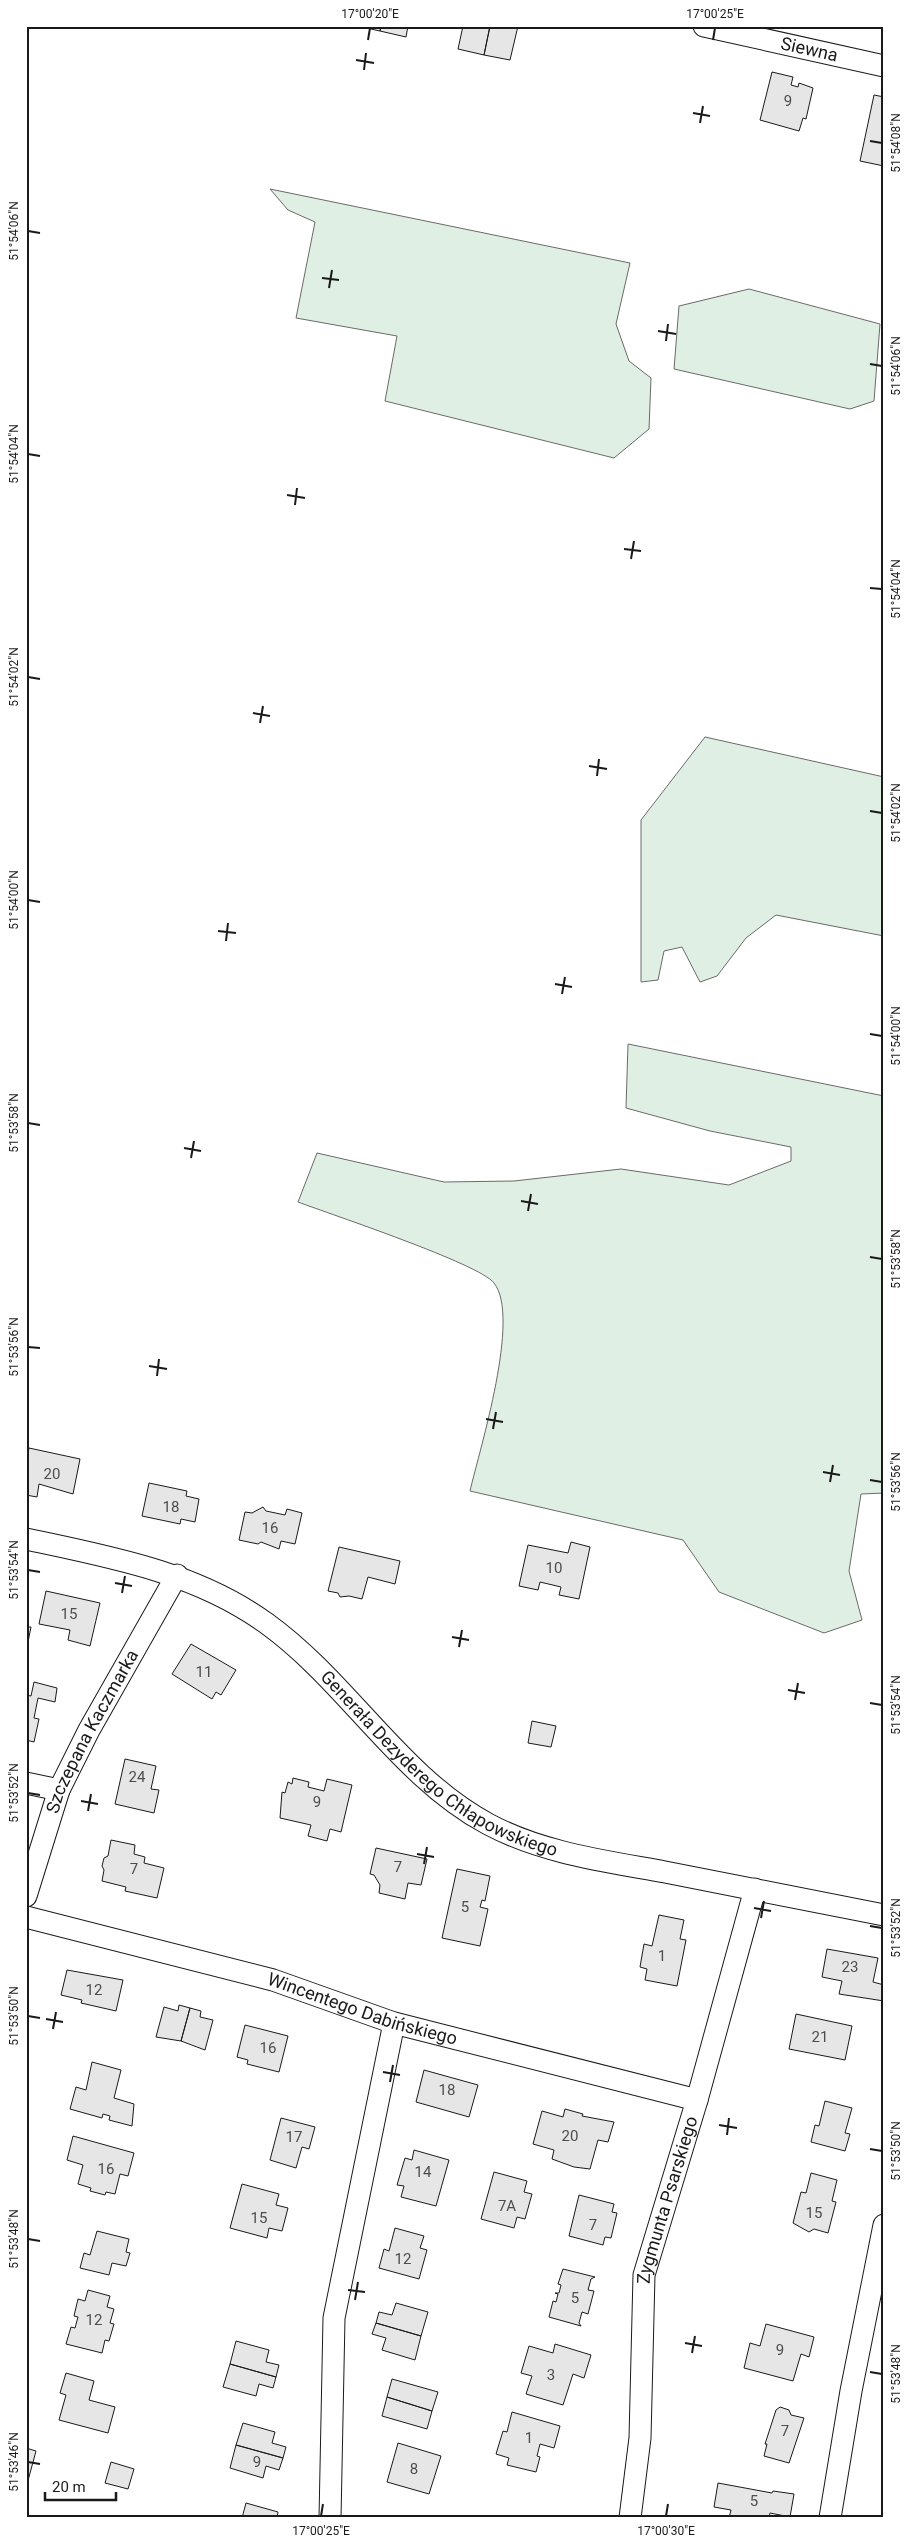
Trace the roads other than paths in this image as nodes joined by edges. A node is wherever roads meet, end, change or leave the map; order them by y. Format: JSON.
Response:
{"nodes":[{"id":1,"x":704,"y":26,"type":"edge"},
{"id":2,"x":884,"y":66,"type":"edge"},
{"id":3,"x":26,"y":1539,"type":"edge"},
{"id":4,"x":177,"y":1575,"type":"junction"},
{"id":5,"x":26,"y":1783,"type":"edge"},
{"id":6,"x":59,"y":1790,"type":"junction"},
{"id":7,"x":756,"y":1890,"type":"junction"},
{"id":8,"x":26,"y":1896,"type":"edge"},
{"id":9,"x":884,"y":1915,"type":"edge"},
{"id":10,"x":26,"y":1917,"type":"edge"},
{"id":11,"x":394,"y":2023,"type":"junction"},
{"id":12,"x":697,"y":2100,"type":"junction"},
{"id":13,"x":884,"y":2225,"type":"edge"},
{"id":14,"x":330,"y":2518,"type":"edge"},
{"id":15,"x":630,"y":2518,"type":"edge"},
{"id":16,"x":830,"y":2518,"type":"edge"}],
"edges":[{"from":1,"to":2,"type":"street","name":"Siewna"},
{"from":3,"to":4,"type":"street","name":"Generała Dezyderego Chłapowskiego"},
{"from":4,"to":6,"type":"street","name":"Szczepana Kaczmarka"},
{"from":4,"to":7,"type":"street","name":"Generała Dezyderego Chłapowskiego"},
{"from":5,"to":6,"type":"street"},
{"from":6,"to":8,"type":"street","name":"Szczepana Kaczmarka"},
{"from":7,"to":9,"type":"street","name":"Generała Dezyderego Chłapowskiego"},
{"from":7,"to":12,"type":"street","name":"Zygmunta Psarskiego"},
{"from":10,"to":11,"type":"street","name":"Wincentego Dabińskiego"},
{"from":11,"to":12,"type":"street","name":"Wincentego Dabińskiego"},
{"from":11,"to":14,"type":"street"},
{"from":12,"to":15,"type":"street","name":"Zygmunta Psarskiego"},
{"from":13,"to":16,"type":"street"}]}
